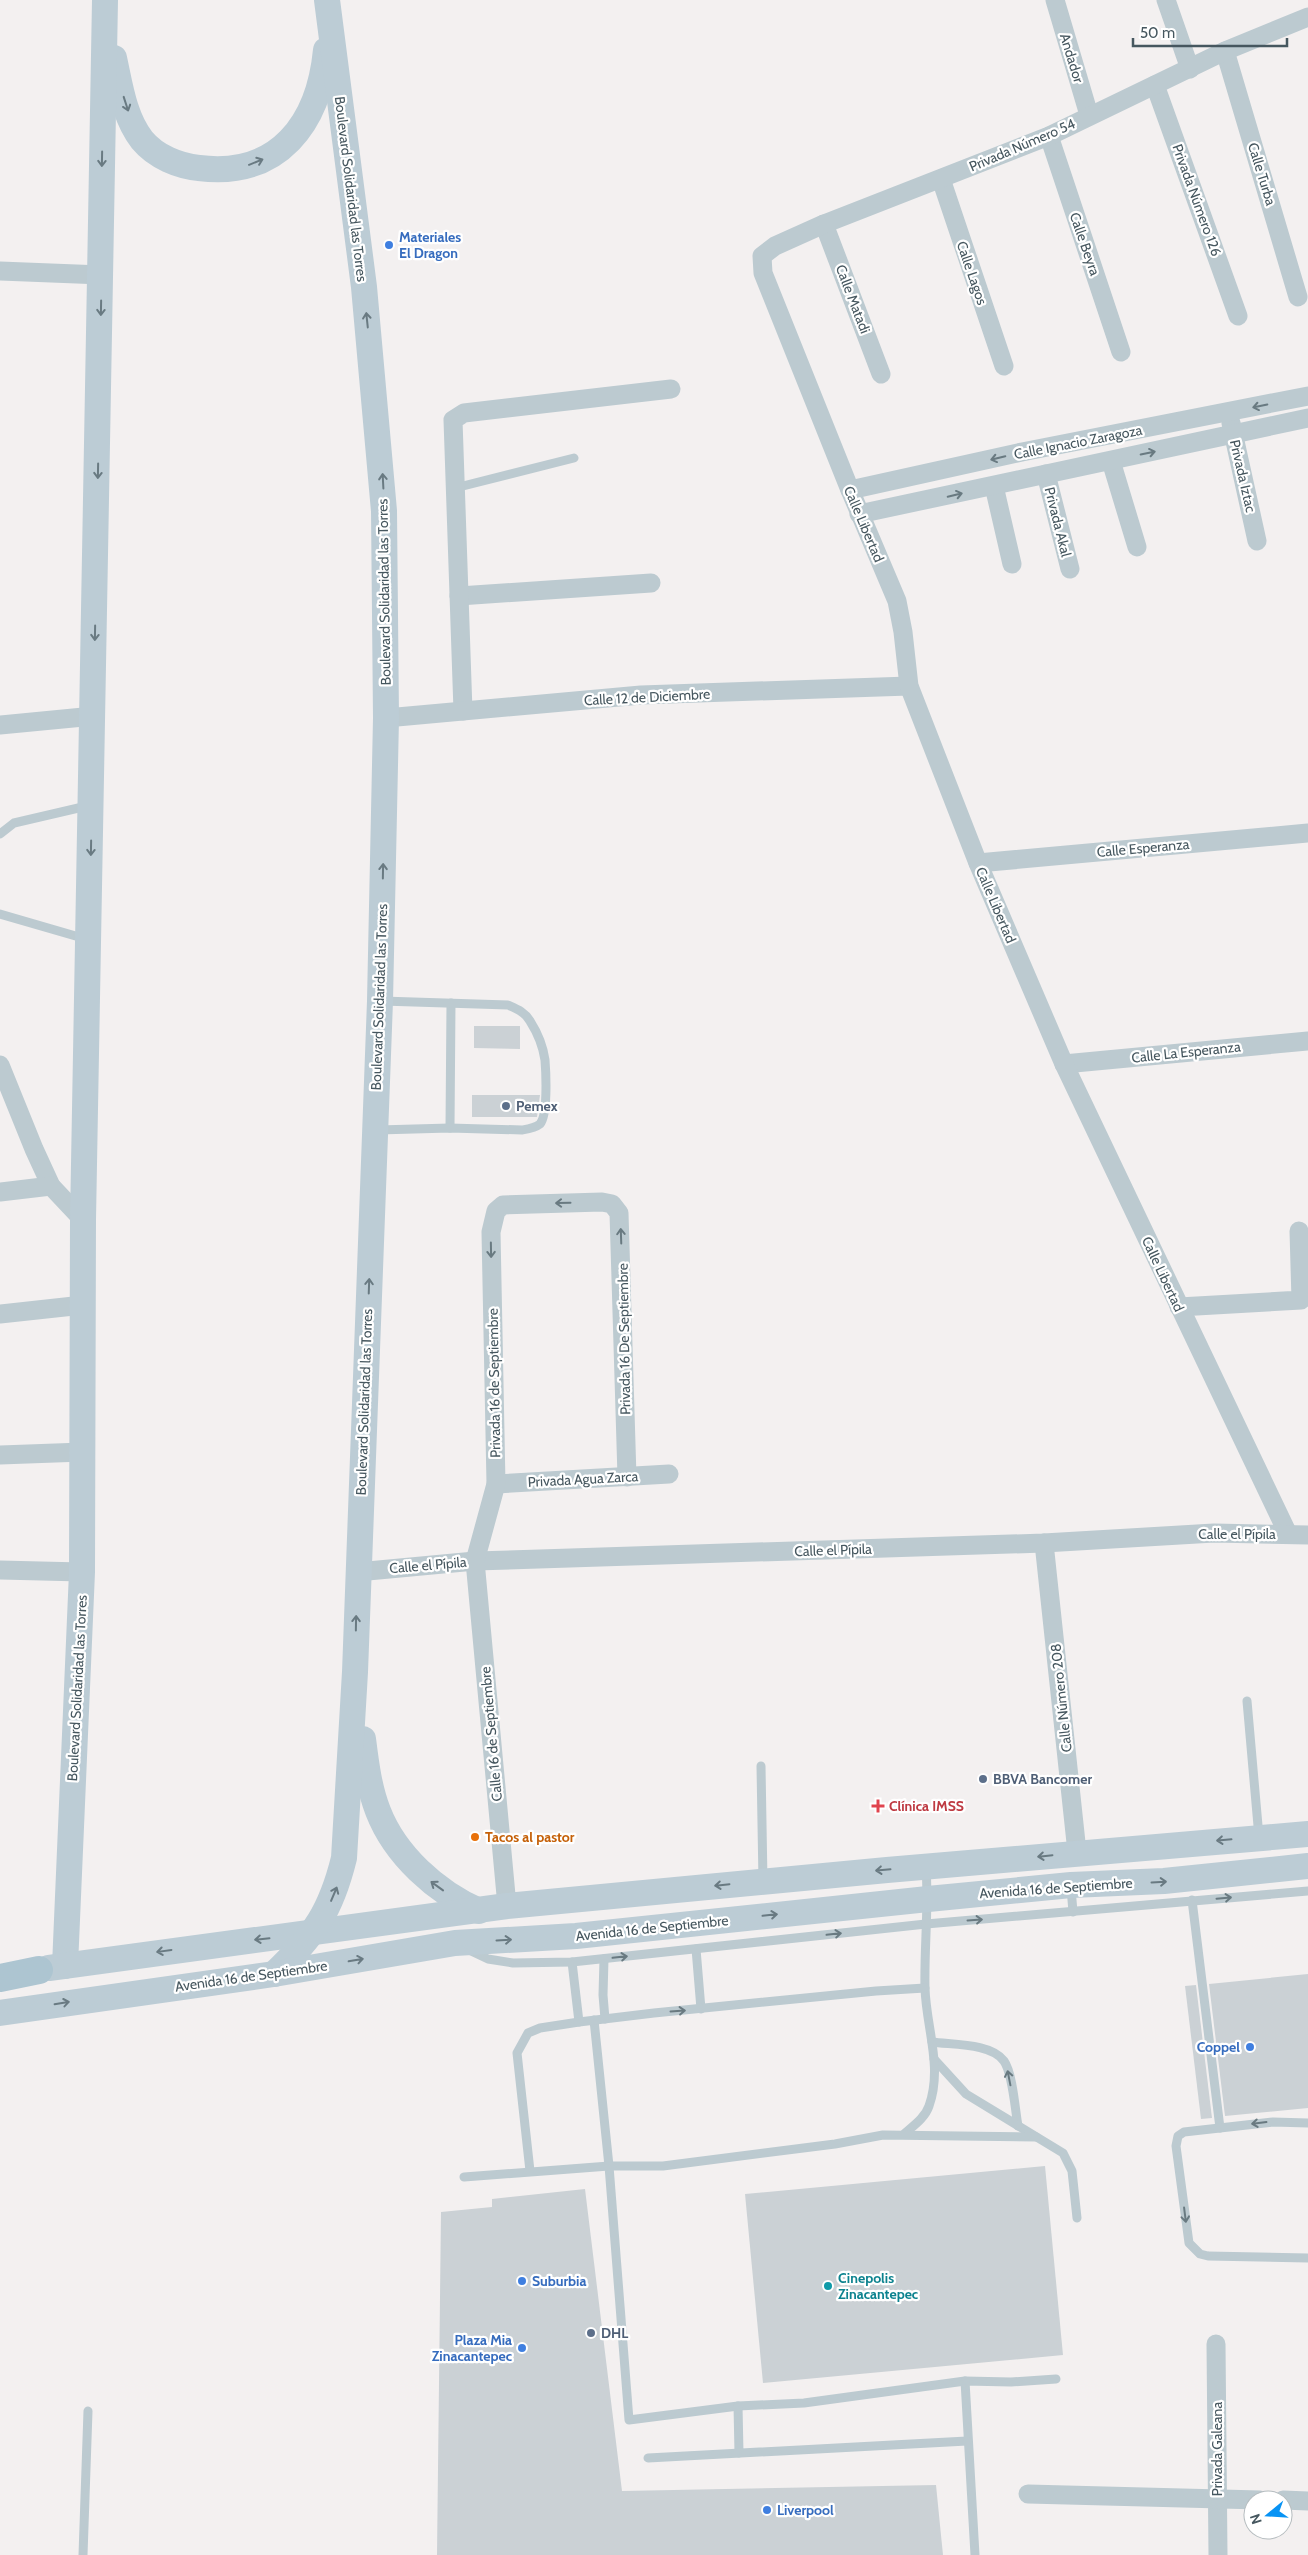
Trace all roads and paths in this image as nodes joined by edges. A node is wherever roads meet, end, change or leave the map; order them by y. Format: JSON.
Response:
{"nodes":[{"id":1,"x":1055,"y":0,"type":"edge"},
{"id":2,"x":1166,"y":0,"type":"edge"},
{"id":3,"x":328,"y":8,"type":"edge"},
{"id":4,"x":105,"y":12,"type":"edge"},
{"id":5,"x":1308,"y":17,"type":"edge"},
{"id":6,"x":1225,"y":52,"type":"junction"},
{"id":7,"x":1190,"y":69,"type":"junction"},
{"id":8,"x":1155,"y":85,"type":"junction"},
{"id":9,"x":1089,"y":115,"type":"junction"},
{"id":10,"x":1049,"y":136,"type":"junction"},
{"id":11,"x":941,"y":179,"type":"junction"},
{"id":12,"x":824,"y":224,"type":"junction"},
{"id":13,"x":762,"y":256,"type":"joint"},
{"id":14,"x":101,"y":267,"type":"junction"},
{"id":15,"x":0,"y":271,"type":"edge"},
{"id":16,"x":1298,"y":297,"type":"dead end"},
{"id":17,"x":1238,"y":316,"type":"dead end"},
{"id":18,"x":1121,"y":352,"type":"dead end"},
{"id":19,"x":1004,"y":366,"type":"dead end"},
{"id":20,"x":881,"y":374,"type":"dead end"},
{"id":21,"x":671,"y":389,"type":"dead end"},
{"id":22,"x":1308,"y":396,"type":"edge"},
{"id":23,"x":1228,"y":412,"type":"junction"},
{"id":24,"x":1308,"y":418,"type":"edge"},
{"id":25,"x":1233,"y":435,"type":"junction"},
{"id":26,"x":574,"y":458,"type":"dead end"},
{"id":27,"x":1112,"y":460,"type":"junction"},
{"id":28,"x":1046,"y":474,"type":"junction"},
{"id":29,"x":918,"y":476,"type":"junction"},
{"id":30,"x":994,"y":486,"type":"junction"},
{"id":31,"x":455,"y":488,"type":"junction"},
{"id":32,"x":850,"y":490,"type":"junction"},
{"id":33,"x":924,"y":502,"type":"junction"},
{"id":34,"x":860,"y":514,"type":"junction"},
{"id":35,"x":1257,"y":541,"type":"dead end"},
{"id":36,"x":1137,"y":546,"type":"dead end"},
{"id":37,"x":1012,"y":564,"type":"dead end"},
{"id":38,"x":1070,"y":569,"type":"dead end"},
{"id":39,"x":651,"y":583,"type":"dead end"},
{"id":40,"x":459,"y":596,"type":"junction"},
{"id":41,"x":909,"y":686,"type":"junction"},
{"id":42,"x":463,"y":711,"type":"junction"},
{"id":43,"x":94,"y":716,"type":"junction"},
{"id":44,"x":386,"y":718,"type":"junction"},
{"id":45,"x":0,"y":725,"type":"edge"},
{"id":46,"x":92,"y":805,"type":"junction"},
{"id":47,"x":1308,"y":833,"type":"edge"},
{"id":48,"x":0,"y":834,"type":"edge"},
{"id":49,"x":978,"y":863,"type":"junction"},
{"id":50,"x":0,"y":914,"type":"edge"},
{"id":51,"x":90,"y":940,"type":"junction"},
{"id":52,"x":380,"y":1001,"type":"junction"},
{"id":53,"x":451,"y":1003,"type":"junction"},
{"id":54,"x":1308,"y":1041,"type":"edge"},
{"id":55,"x":1064,"y":1064,"type":"junction"},
{"id":56,"x":0,"y":1065,"type":"edge"},
{"id":57,"x":8,"y":1110,"type":"edge"},
{"id":58,"x":450,"y":1128,"type":"junction"},
{"id":59,"x":375,"y":1130,"type":"junction"},
{"id":60,"x":51,"y":1186,"type":"junction"},
{"id":61,"x":0,"y":1192,"type":"edge"},
{"id":62,"x":503,"y":1205,"type":"joint"},
{"id":63,"x":83,"y":1220,"type":"junction"},
{"id":64,"x":1298,"y":1231,"type":"dead end"},
{"id":65,"x":83,"y":1305,"type":"junction"},
{"id":66,"x":1179,"y":1307,"type":"junction"},
{"id":67,"x":0,"y":1314,"type":"edge"},
{"id":68,"x":83,"y":1452,"type":"junction"},
{"id":69,"x":0,"y":1455,"type":"edge"},
{"id":70,"x":669,"y":1474,"type":"dead end"},
{"id":71,"x":627,"y":1477,"type":"junction"},
{"id":72,"x":496,"y":1484,"type":"junction"},
{"id":73,"x":1288,"y":1534,"type":"junction"},
{"id":74,"x":1308,"y":1536,"type":"edge"},
{"id":75,"x":1044,"y":1543,"type":"junction"},
{"id":76,"x":474,"y":1561,"type":"junction"},
{"id":77,"x":0,"y":1570,"type":"edge"},
{"id":78,"x":82,"y":1572,"type":"junction"},
{"id":79,"x":357,"y":1572,"type":"junction"},
{"id":80,"x":355,"y":1672,"type":"junction"},
{"id":81,"x":1247,"y":1701,"type":"dead end"},
{"id":82,"x":761,"y":1766,"type":"dead end"},
{"id":83,"x":1308,"y":1834,"type":"edge"},
{"id":84,"x":1259,"y":1837,"type":"junction"},
{"id":85,"x":1077,"y":1852,"type":"junction"},
{"id":86,"x":1308,"y":1866,"type":"edge"},
{"id":87,"x":926,"y":1867,"type":"junction"},
{"id":88,"x":763,"y":1881,"type":"junction"},
{"id":89,"x":1070,"y":1885,"type":"junction"},
{"id":90,"x":1308,"y":1891,"type":"edge"},
{"id":91,"x":1192,"y":1900,"type":"junction"},
{"id":92,"x":507,"y":1906,"type":"junction"},
{"id":93,"x":479,"y":1911,"type":"junction"},
{"id":94,"x":927,"y":1911,"type":"junction"},
{"id":95,"x":1073,"y":1912,"type":"junction"},
{"id":96,"x":311,"y":1934,"type":"junction"},
{"id":97,"x":456,"y":1943,"type":"junction"},
{"id":98,"x":696,"y":1949,"type":"junction"},
{"id":99,"x":604,"y":1959,"type":"junction"},
{"id":100,"x":572,"y":1962,"type":"junction"},
{"id":101,"x":65,"y":1966,"type":"junction"},
{"id":102,"x":0,"y":1969,"type":"edge"},
{"id":103,"x":38,"y":1970,"type":"junction"},
{"id":104,"x":274,"y":1974,"type":"junction"},
{"id":105,"x":0,"y":1978,"type":"edge"},
{"id":106,"x":925,"y":1988,"type":"junction"},
{"id":107,"x":701,"y":2009,"type":"junction"},
{"id":108,"x":0,"y":2013,"type":"edge"},
{"id":109,"x":594,"y":2020,"type":"junction"},
{"id":110,"x":605,"y":2020,"type":"junction"},
{"id":111,"x":579,"y":2022,"type":"junction"},
{"id":112,"x":932,"y":2042,"type":"junction"},
{"id":113,"x":934,"y":2059,"type":"junction"},
{"id":114,"x":1308,"y":2123,"type":"edge"},
{"id":115,"x":1018,"y":2126,"type":"junction"},
{"id":116,"x":1220,"y":2128,"type":"junction"},
{"id":117,"x":904,"y":2134,"type":"junction"},
{"id":118,"x":1036,"y":2136,"type":"junction"},
{"id":119,"x":609,"y":2166,"type":"junction"},
{"id":120,"x":530,"y":2171,"type":"junction"},
{"id":121,"x":464,"y":2177,"type":"dead end"},
{"id":122,"x":1077,"y":2218,"type":"dead end"},
{"id":123,"x":1308,"y":2258,"type":"edge"},
{"id":124,"x":1216,"y":2344,"type":"dead end"},
{"id":125,"x":1056,"y":2380,"type":"dead end"},
{"id":126,"x":965,"y":2382,"type":"junction"},
{"id":127,"x":738,"y":2406,"type":"junction"},
{"id":128,"x":88,"y":2412,"type":"dead end"},
{"id":129,"x":967,"y":2441,"type":"junction"},
{"id":130,"x":739,"y":2453,"type":"junction"},
{"id":131,"x":648,"y":2458,"type":"dead end"},
{"id":132,"x":1028,"y":2494,"type":"dead end"},
{"id":133,"x":1217,"y":2499,"type":"junction"},
{"id":134,"x":1243,"y":2500,"type":"edge"},
{"id":135,"x":1293,"y":2500,"type":"edge"},
{"id":136,"x":1308,"y":2501,"type":"edge"},
{"id":137,"x":83,"y":2555,"type":"edge"},
{"id":138,"x":974,"y":2555,"type":"edge"},
{"id":139,"x":1218,"y":2555,"type":"edge"}],
"edges":[{"from":1,"to":9,"type":"street","name":"Andador"},
{"from":2,"to":7,"type":"street"},
{"from":4,"to":3,"type":"main road","one_way":true},
{"from":44,"to":3,"type":"main road","name":"Boulevard Solidaridad las Torres","one_way":true},
{"from":4,"to":14,"type":"main road","name":"Boulevard Solidaridad las Torres","one_way":true},
{"from":5,"to":6,"type":"street","name":"Privada Número 54"},
{"from":6,"to":7,"type":"street","name":"Privada Número 54"},
{"from":6,"to":16,"type":"street","name":"Calle Turba"},
{"from":7,"to":8,"type":"street","name":"Privada Número 54"},
{"from":8,"to":9,"type":"street","name":"Privada Número 54"},
{"from":8,"to":17,"type":"street","name":"Privada Número 126"},
{"from":9,"to":10,"type":"street","name":"Privada Número 54"},
{"from":10,"to":11,"type":"street","name":"Privada Número 54"},
{"from":10,"to":18,"type":"street","name":"Calle Beyra"},
{"from":11,"to":12,"type":"street","name":"Privada Número 54"},
{"from":11,"to":19,"type":"street","name":"Calle Lagos"},
{"from":12,"to":13,"type":"street","name":"Privada Número 54"},
{"from":12,"to":20,"type":"street","name":"Calle Matadi"},
{"from":13,"to":32,"type":"street","name":"Calle Libertad"},
{"from":14,"to":15,"type":"street"},
{"from":14,"to":43,"type":"main road","name":"Boulevard Solidaridad las Torres","one_way":true},
{"from":21,"to":31,"type":"street"},
{"from":22,"to":23,"type":"street","name":"Calle Ignacio Zaragoza","one_way":true},
{"from":23,"to":25,"type":"street","name":"Privada Iztac"},
{"from":23,"to":29,"type":"street","name":"Calle Ignacio Zaragoza","one_way":true},
{"from":24,"to":25,"type":"street","name":"Calle Ignacio Zaragoza"},
{"from":27,"to":25,"type":"street","name":"Calle Ignacio Zaragoza","one_way":true},
{"from":25,"to":35,"type":"street","name":"Privada Iztac"},
{"from":26,"to":31,"type":"lane"},
{"from":27,"to":28,"type":"street","name":"Calle Ignacio Zaragoza"},
{"from":27,"to":36,"type":"street"},
{"from":28,"to":30,"type":"street","name":"Calle Ignacio Zaragoza"},
{"from":28,"to":38,"type":"street","name":"Privada Akal"},
{"from":29,"to":32,"type":"street","name":"Calle Ignacio Zaragoza"},
{"from":29,"to":33,"type":"street"},
{"from":33,"to":30,"type":"street","name":"Calle Ignacio Zaragoza","one_way":true},
{"from":30,"to":37,"type":"street"},
{"from":31,"to":40,"type":"street"},
{"from":32,"to":34,"type":"street","name":"Calle Libertad"},
{"from":33,"to":34,"type":"street","name":"Calle Ignacio Zaragoza"},
{"from":34,"to":41,"type":"street","name":"Calle Libertad"},
{"from":39,"to":40,"type":"street"},
{"from":40,"to":42,"type":"street"},
{"from":41,"to":42,"type":"street","name":"Calle 12 de Diciembre"},
{"from":41,"to":49,"type":"street","name":"Calle Libertad"},
{"from":42,"to":44,"type":"street","name":"Calle 12 de Diciembre"},
{"from":43,"to":45,"type":"street"},
{"from":43,"to":46,"type":"main road","name":"Boulevard Solidaridad las Torres"},
{"from":52,"to":44,"type":"main road","name":"Boulevard Solidaridad las Torres","one_way":true},
{"from":46,"to":48,"type":"lane"},
{"from":46,"to":51,"type":"main road","name":"Boulevard Solidaridad las Torres","one_way":true},
{"from":47,"to":49,"type":"street","name":"Calle Esperanza"},
{"from":49,"to":55,"type":"street","name":"Calle Libertad"},
{"from":50,"to":51,"type":"lane"},
{"from":51,"to":63,"type":"main road","name":"Boulevard Solidaridad las Torres"},
{"from":52,"to":53,"type":"lane"},
{"from":52,"to":59,"type":"main road","name":"Boulevard Solidaridad las Torres"},
{"from":53,"to":58,"type":"lane"},
{"from":53,"to":58,"type":"lane"},
{"from":54,"to":55,"type":"street","name":"Calle La Esperanza"},
{"from":55,"to":66,"type":"street","name":"Calle Libertad"},
{"from":56,"to":57,"type":"street"},
{"from":57,"to":60,"type":"street"},
{"from":58,"to":59,"type":"lane"},
{"from":79,"to":59,"type":"main road","name":"Boulevard Solidaridad las Torres","one_way":true},
{"from":60,"to":61,"type":"street"},
{"from":60,"to":63,"type":"street"},
{"from":71,"to":62,"type":"street","name":"Privada 16 De Septiembre","one_way":true},
{"from":62,"to":72,"type":"street","name":"Privada 16 de Septiembre","one_way":true},
{"from":63,"to":65,"type":"main road","name":"Boulevard Solidaridad las Torres"},
{"from":64,"to":66,"type":"street"},
{"from":65,"to":67,"type":"street"},
{"from":65,"to":68,"type":"main road","name":"Boulevard Solidaridad las Torres"},
{"from":66,"to":73,"type":"street","name":"Calle Libertad"},
{"from":68,"to":69,"type":"street"},
{"from":68,"to":78,"type":"main road","name":"Boulevard Solidaridad las Torres"},
{"from":70,"to":71,"type":"street","name":"Privada Agua Zarca"},
{"from":71,"to":72,"type":"street","name":"Privada Agua Zarca"},
{"from":72,"to":76,"type":"street","name":"Privada 16 de Septiembre"},
{"from":73,"to":74,"type":"street","name":"Calle el Pípila"},
{"from":73,"to":75,"type":"street","name":"Calle el Pípila"},
{"from":75,"to":76,"type":"street","name":"Calle el Pípila"},
{"from":75,"to":85,"type":"street","name":"Calle Número 208"},
{"from":76,"to":79,"type":"street","name":"Calle el Pípila"},
{"from":76,"to":92,"type":"street","name":"Calle 16 de Septiembre"},
{"from":77,"to":78,"type":"street"},
{"from":78,"to":101,"type":"main road","name":"Boulevard Solidaridad las Torres"},
{"from":80,"to":79,"type":"main road","name":"Boulevard Solidaridad las Torres","one_way":true},
{"from":93,"to":80,"type":"main road","one_way":true},
{"from":96,"to":80,"type":"main road","name":"Boulevard Solidaridad las Torres","one_way":true},
{"from":81,"to":84,"type":"lane"},
{"from":82,"to":88,"type":"lane"},
{"from":83,"to":84,"type":"main road"},
{"from":84,"to":85,"type":"main road","one_way":true},
{"from":85,"to":87,"type":"main road","one_way":true},
{"from":89,"to":86,"type":"main road","name":"Avenida 16 de Septiembre","one_way":true},
{"from":87,"to":88,"type":"main road","one_way":true},
{"from":87,"to":94,"type":"lane"},
{"from":88,"to":92,"type":"main road","one_way":true},
{"from":89,"to":94,"type":"main road","name":"Avenida 16 de Septiembre"},
{"from":89,"to":95,"type":"lane"},
{"from":91,"to":90,"type":"lane","one_way":true},
{"from":91,"to":95,"type":"lane"},
{"from":91,"to":116,"type":"lane"},
{"from":92,"to":93,"type":"main road"},
{"from":93,"to":96,"type":"main road"},
{"from":94,"to":95,"type":"lane","one_way":true},
{"from":97,"to":94,"type":"main road","name":"Avenida 16 de Septiembre","one_way":true},
{"from":98,"to":94,"type":"lane","one_way":true},
{"from":94,"to":106,"type":"lane"},
{"from":96,"to":101,"type":"main road","one_way":true},
{"from":96,"to":104,"type":"main road","name":"Boulevard Solidaridad las Torres"},
{"from":97,"to":100,"type":"lane"},
{"from":104,"to":97,"type":"main road","name":"Avenida 16 de Septiembre","one_way":true},
{"from":99,"to":98,"type":"lane","one_way":true},
{"from":98,"to":107,"type":"lane"},
{"from":99,"to":100,"type":"lane"},
{"from":99,"to":110,"type":"lane"},
{"from":100,"to":111,"type":"lane"},
{"from":101,"to":103,"type":"main road"},
{"from":102,"to":103,"type":"main road"},
{"from":103,"to":105,"type":"main road"},
{"from":108,"to":104,"type":"main road","name":"Avenida 16 de Septiembre","one_way":true},
{"from":106,"to":107,"type":"lane"},
{"from":106,"to":112,"type":"lane"},
{"from":110,"to":107,"type":"lane","one_way":true},
{"from":109,"to":110,"type":"lane"},
{"from":109,"to":111,"type":"lane"},
{"from":109,"to":119,"type":"lane"},
{"from":111,"to":120,"type":"lane"},
{"from":112,"to":113,"type":"lane"},
{"from":115,"to":112,"type":"lane","one_way":true},
{"from":113,"to":115,"type":"lane"},
{"from":113,"to":117,"type":"lane"},
{"from":114,"to":116,"type":"lane","one_way":true},
{"from":115,"to":118,"type":"lane"},
{"from":116,"to":123,"type":"lane","one_way":true},
{"from":117,"to":118,"type":"lane"},
{"from":117,"to":119,"type":"lane"},
{"from":118,"to":122,"type":"lane"},
{"from":119,"to":120,"type":"lane"},
{"from":119,"to":127,"type":"lane"},
{"from":120,"to":121,"type":"lane"},
{"from":124,"to":133,"type":"street","name":"Privada Galeana"},
{"from":125,"to":126,"type":"lane"},
{"from":126,"to":127,"type":"lane"},
{"from":126,"to":129,"type":"lane"},
{"from":127,"to":130,"type":"lane"},
{"from":128,"to":137,"type":"lane"},
{"from":129,"to":130,"type":"lane"},
{"from":129,"to":138,"type":"lane"},
{"from":130,"to":131,"type":"lane"},
{"from":132,"to":133,"type":"street"},
{"from":133,"to":134,"type":"street"},
{"from":133,"to":139,"type":"street","name":"Privada Galeana"},
{"from":135,"to":136,"type":"street"}]}
